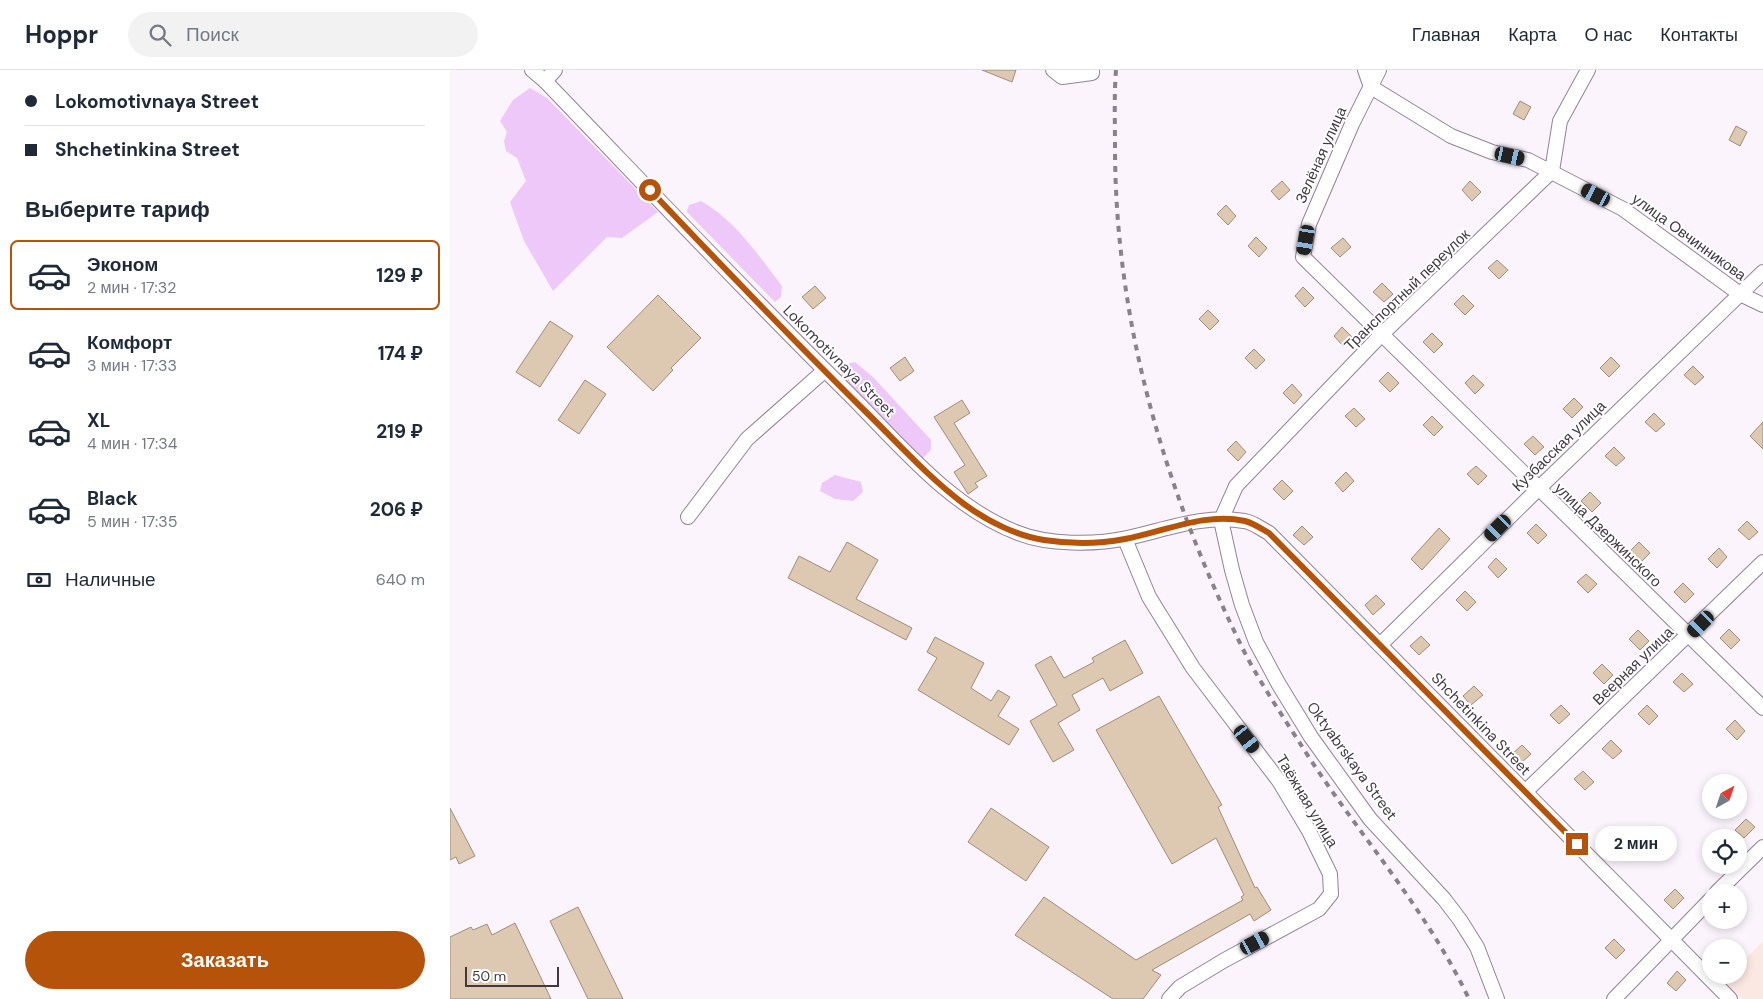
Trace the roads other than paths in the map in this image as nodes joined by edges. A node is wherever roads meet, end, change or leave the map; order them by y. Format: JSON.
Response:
{"nodes":[{"id":1,"x":532,"y":70,"type":"edge"},
{"id":2,"x":555,"y":70,"type":"edge"},
{"id":3,"x":1053,"y":70,"type":"edge"},
{"id":4,"x":1092,"y":70,"type":"edge"},
{"id":5,"x":1365,"y":70,"type":"edge"},
{"id":6,"x":1379,"y":70,"type":"edge"},
{"id":7,"x":1588,"y":70,"type":"edge"},
{"id":8,"x":545,"y":81,"type":"junction"},
{"id":9,"x":1371,"y":87,"type":"junction"},
{"id":10,"x":1552,"y":172,"type":"junction"},
{"id":11,"x":1303,"y":257,"type":"joint"},
{"id":12,"x":1763,"y":272,"type":"edge"},
{"id":13,"x":1740,"y":294,"type":"junction"},
{"id":14,"x":1763,"y":305,"type":"edge"},
{"id":15,"x":1381,"y":335,"type":"junction"},
{"id":16,"x":824,"y":371,"type":"junction"},
{"id":17,"x":1538,"y":489,"type":"junction"},
{"id":18,"x":688,"y":517,"type":"dead end"},
{"id":19,"x":1222,"y":520,"type":"junction"},
{"id":20,"x":1186,"y":523,"type":"joint"},
{"id":21,"x":1125,"y":539,"type":"junction"},
{"id":22,"x":1763,"y":562,"type":"edge"},
{"id":23,"x":1688,"y":636,"type":"junction"},
{"id":24,"x":1380,"y":644,"type":"junction"},
{"id":25,"x":1763,"y":708,"type":"edge"},
{"id":26,"x":1525,"y":792,"type":"junction"},
{"id":27,"x":1763,"y":846,"type":"edge"},
{"id":28,"x":1725,"y":884,"type":"edge"},
{"id":29,"x":1702,"y":907,"type":"edge"},
{"id":30,"x":1670,"y":939,"type":"junction"},
{"id":31,"x":1169,"y":999,"type":"edge"},
{"id":32,"x":1497,"y":999,"type":"edge"},
{"id":33,"x":1614,"y":999,"type":"edge"},
{"id":34,"x":1730,"y":999,"type":"edge"}],
"edges":[{"from":1,"to":8,"type":"street","name":"Lokomotivnaya Street"},
{"from":2,"to":8,"type":"street"},
{"from":3,"to":4,"type":"street"},
{"from":5,"to":9,"type":"street"},
{"from":6,"to":9,"type":"street","name":"Зелёная улица"},
{"from":7,"to":10,"type":"street"},
{"from":8,"to":16,"type":"street","name":"Lokomotivnaya Street"},
{"from":9,"to":10,"type":"street","name":"улица Овчинникова"},
{"from":9,"to":11,"type":"street","name":"Зелёная улица"},
{"from":10,"to":13,"type":"street","name":"улица Овчинникова"},
{"from":10,"to":15,"type":"street","name":"Транспортный переулок"},
{"from":11,"to":15,"type":"street","name":"улица Дзержинского"},
{"from":12,"to":13,"type":"street","name":"Кузбасская улица"},
{"from":13,"to":14,"type":"street","name":"улица Овчинникова"},
{"from":13,"to":17,"type":"street","name":"Кузбасская улица"},
{"from":15,"to":17,"type":"street","name":"улица Дзержинского"},
{"from":15,"to":19,"type":"street","name":"Транспортный переулок"},
{"from":16,"to":18,"type":"street"},
{"from":16,"to":21,"type":"street","name":"Lokomotivnaya Street"},
{"from":17,"to":23,"type":"street","name":"улица Дзержинского"},
{"from":17,"to":24,"type":"street","name":"Кузбасская улица"},
{"from":19,"to":20,"type":"street","name":"Shchetinkina Street"},
{"from":19,"to":24,"type":"street","name":"Shchetinkina Street"},
{"from":19,"to":32,"type":"street","name":"Oktyabrskaya Street"},
{"from":20,"to":21,"type":"street","name":"Lokomotivnaya Street"},
{"from":21,"to":31,"type":"street","name":"Таёжная улица"},
{"from":22,"to":23,"type":"street","name":"Веерная улица"},
{"from":23,"to":25,"type":"street","name":"улица Дзержинского"},
{"from":23,"to":26,"type":"street","name":"Веерная улица"},
{"from":24,"to":26,"type":"street","name":"Shchetinkina Street"},
{"from":26,"to":30,"type":"street","name":"Shchetinkina Street"},
{"from":27,"to":28,"type":"street"},
{"from":29,"to":30,"type":"street"},
{"from":30,"to":33,"type":"street"},
{"from":30,"to":34,"type":"street","name":"Shchetinkina Street"}]}
